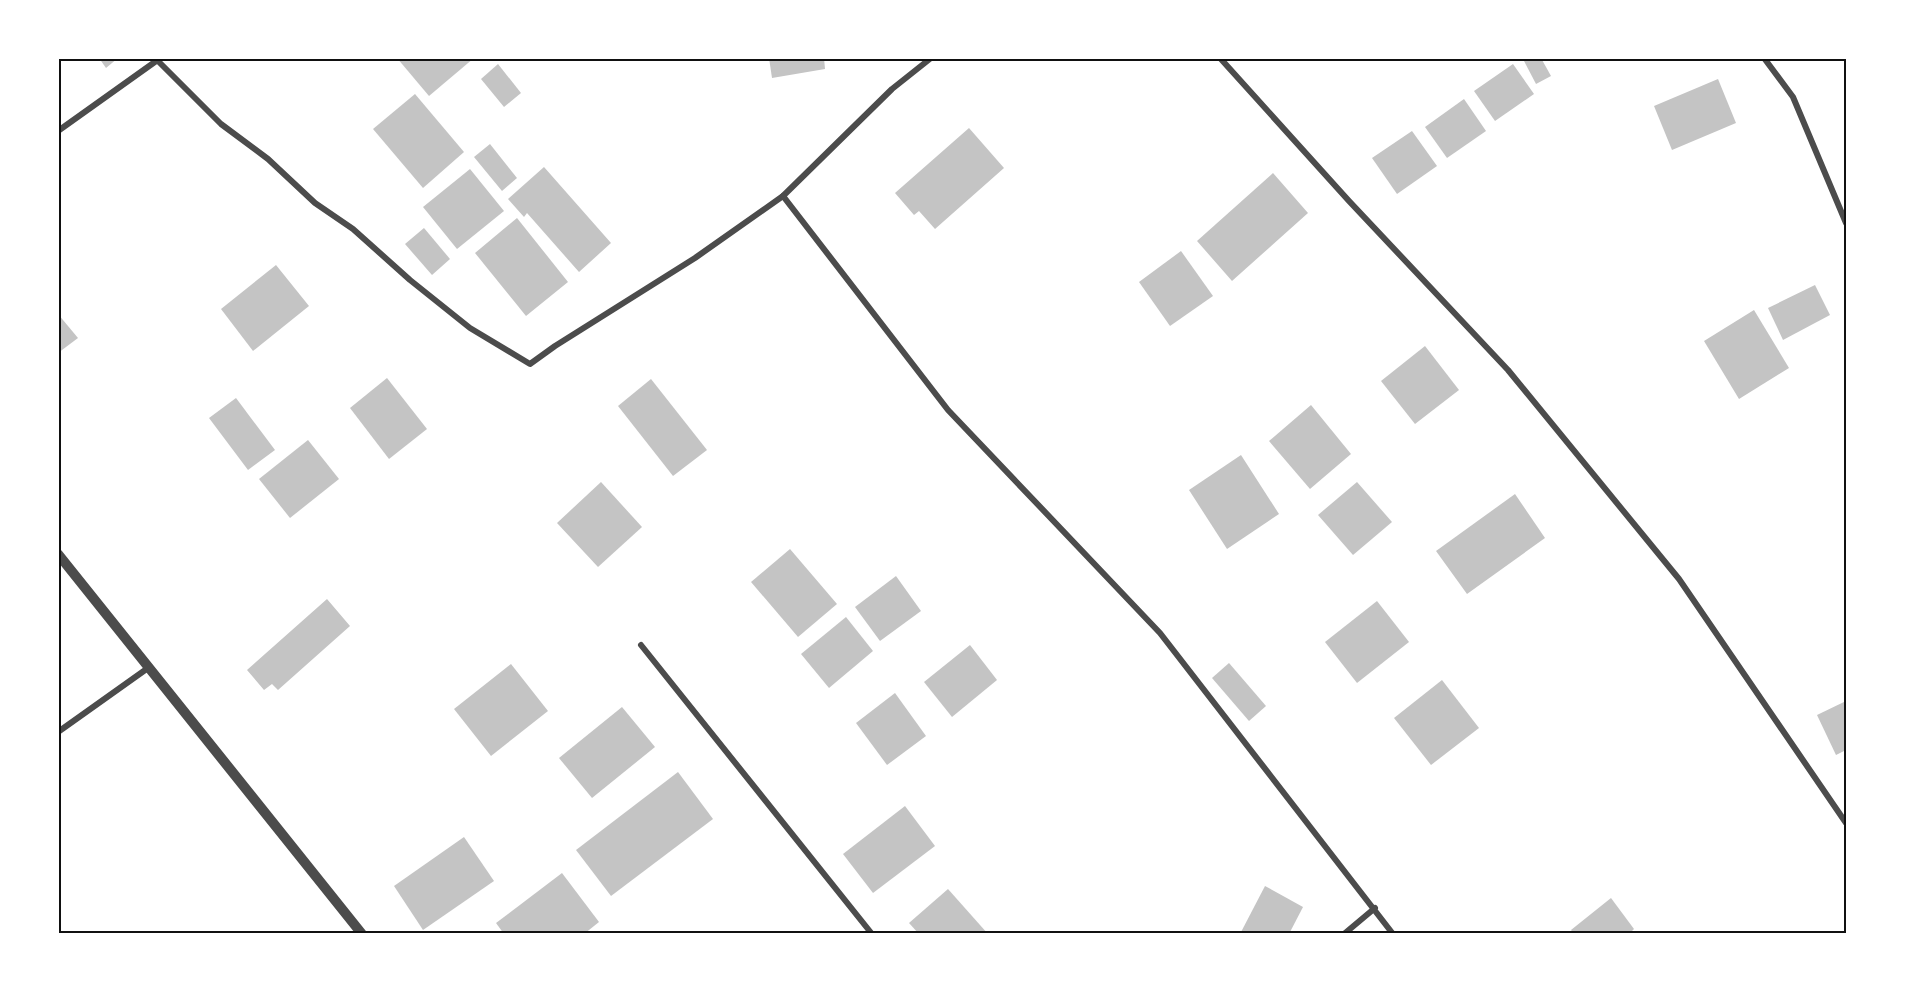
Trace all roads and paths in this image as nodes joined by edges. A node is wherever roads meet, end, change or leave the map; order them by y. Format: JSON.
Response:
{"nodes":[{"id":1,"x":931,"y":58,"type":"edge"},
{"id":2,"x":1220,"y":58,"type":"edge"},
{"id":3,"x":1764,"y":58,"type":"edge"},
{"id":4,"x":158,"y":59,"type":"edge"},
{"id":5,"x":58,"y":131,"type":"edge"},
{"id":6,"x":783,"y":196,"type":"junction"},
{"id":7,"x":1846,"y":223,"type":"edge"},
{"id":8,"x":58,"y":554,"type":"edge"},
{"id":9,"x":641,"y":645,"type":"dead end"},
{"id":10,"x":148,"y":668,"type":"junction"},
{"id":11,"x":58,"y":732,"type":"edge"},
{"id":12,"x":1846,"y":823,"type":"edge"},
{"id":13,"x":1375,"y":908,"type":"junction"},
{"id":14,"x":362,"y":933,"type":"edge"},
{"id":15,"x":872,"y":933,"type":"edge"},
{"id":16,"x":1344,"y":933,"type":"edge"},
{"id":17,"x":1393,"y":933,"type":"edge"}],
"edges":[{"from":1,"to":6,"type":"street"},
{"from":2,"to":12,"type":"street"},
{"from":3,"to":7,"type":"street"},
{"from":4,"to":5,"type":"street"},
{"from":4,"to":6,"type":"street"},
{"from":6,"to":13,"type":"street"},
{"from":8,"to":10,"type":"street"},
{"from":9,"to":15,"type":"street"},
{"from":10,"to":11,"type":"street"},
{"from":10,"to":14,"type":"street"},
{"from":13,"to":16,"type":"street"},
{"from":13,"to":17,"type":"street"}]}
